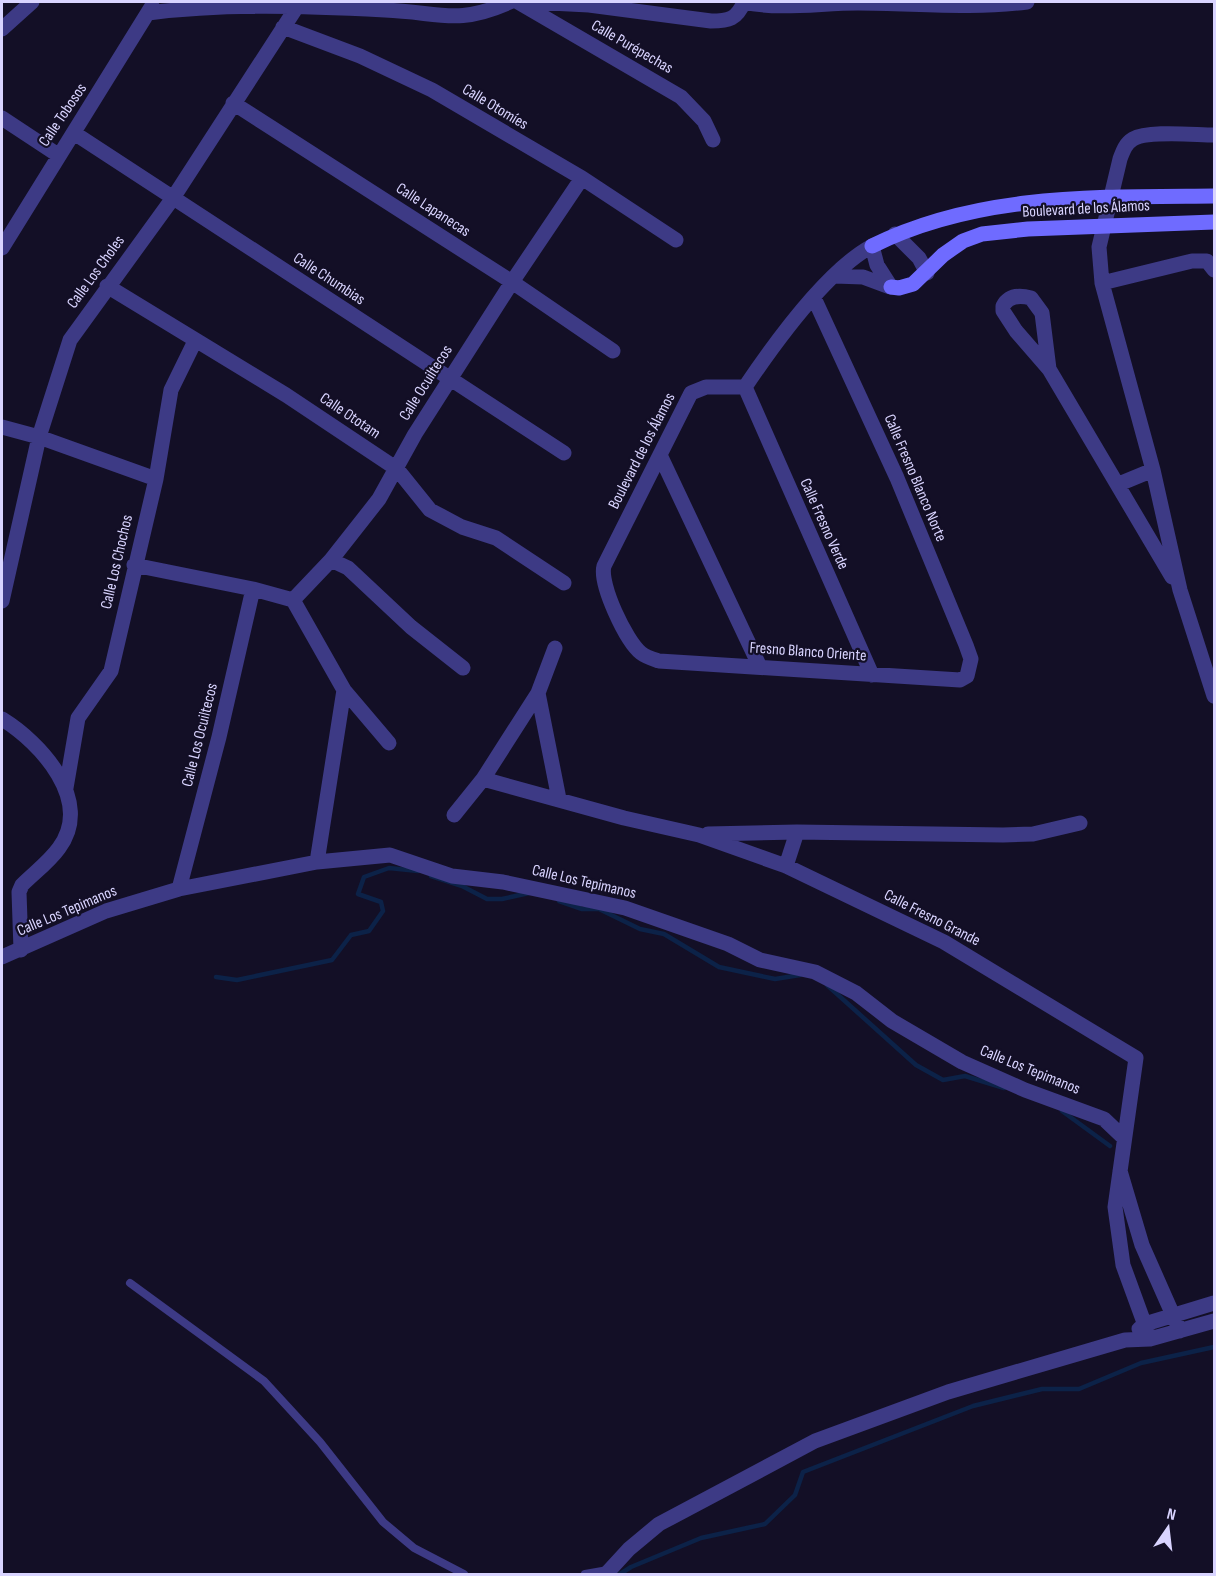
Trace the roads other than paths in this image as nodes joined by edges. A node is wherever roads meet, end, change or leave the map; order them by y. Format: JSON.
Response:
{"nodes":[{"id":1,"x":32,"y":2,"type":"edge"},
{"id":2,"x":510,"y":2,"type":"edge"},
{"id":3,"x":518,"y":2,"type":"edge"},
{"id":4,"x":530,"y":2,"type":"edge"},
{"id":5,"x":744,"y":2,"type":"edge"},
{"id":6,"x":1027,"y":2,"type":"edge"},
{"id":7,"x":298,"y":5,"type":"edge"},
{"id":8,"x":151,"y":7,"type":"edge"},
{"id":9,"x":283,"y":27,"type":"junction"},
{"id":10,"x":2,"y":29,"type":"edge"},
{"id":11,"x":232,"y":103,"type":"junction"},
{"id":12,"x":2,"y":118,"type":"edge"},
{"id":13,"x":74,"y":133,"type":"junction"},
{"id":14,"x":1215,"y":135,"type":"edge"},
{"id":15,"x":714,"y":140,"type":"dead end"},
{"id":16,"x":57,"y":155,"type":"junction"},
{"id":17,"x":582,"y":178,"type":"junction"},
{"id":18,"x":1110,"y":196,"type":"junction"},
{"id":19,"x":1215,"y":196,"type":"edge"},
{"id":20,"x":173,"y":198,"type":"junction"},
{"id":21,"x":1215,"y":222,"type":"edge"},
{"id":22,"x":1103,"y":227,"type":"junction"},
{"id":23,"x":895,"y":234,"type":"junction"},
{"id":24,"x":676,"y":240,"type":"dead end"},
{"id":25,"x":872,"y":246,"type":"junction"},
{"id":26,"x":2,"y":248,"type":"edge"},
{"id":27,"x":1215,"y":270,"type":"edge"},
{"id":28,"x":927,"y":273,"type":"junction"},
{"id":29,"x":835,"y":276,"type":"junction"},
{"id":30,"x":512,"y":282,"type":"junction"},
{"id":31,"x":1102,"y":283,"type":"junction"},
{"id":32,"x":107,"y":286,"type":"junction"},
{"id":33,"x":891,"y":287,"type":"junction"},
{"id":34,"x":814,"y":298,"type":"junction"},
{"id":35,"x":195,"y":340,"type":"junction"},
{"id":36,"x":612,"y":351,"type":"dead end"},
{"id":37,"x":1048,"y":369,"type":"dead end"},
{"id":38,"x":449,"y":380,"type":"junction"},
{"id":39,"x":745,"y":387,"type":"junction"},
{"id":40,"x":2,"y":427,"type":"edge"},
{"id":41,"x":39,"y":437,"type":"junction"},
{"id":42,"x":564,"y":453,"type":"dead end"},
{"id":43,"x":660,"y":455,"type":"junction"},
{"id":44,"x":397,"y":469,"type":"junction"},
{"id":45,"x":1153,"y":470,"type":"junction"},
{"id":46,"x":156,"y":478,"type":"junction"},
{"id":47,"x":1119,"y":484,"type":"junction"},
{"id":48,"x":331,"y":560,"type":"junction"},
{"id":49,"x":134,"y":565,"type":"junction"},
{"id":50,"x":564,"y":583,"type":"dead end"},
{"id":51,"x":253,"y":589,"type":"junction"},
{"id":52,"x":1180,"y":590,"type":"junction"},
{"id":53,"x":293,"y":600,"type":"junction"},
{"id":54,"x":2,"y":601,"type":"edge"},
{"id":55,"x":555,"y":648,"type":"dead end"},
{"id":56,"x":645,"y":656,"type":"joint"},
{"id":57,"x":760,"y":667,"type":"junction"},
{"id":58,"x":463,"y":668,"type":"dead end"},
{"id":59,"x":872,"y":675,"type":"junction"},
{"id":60,"x":968,"y":676,"type":"joint"},
{"id":61,"x":344,"y":690,"type":"junction"},
{"id":62,"x":538,"y":693,"type":"junction"},
{"id":63,"x":1215,"y":696,"type":"edge"},
{"id":64,"x":2,"y":719,"type":"edge"},
{"id":65,"x":389,"y":743,"type":"dead end"},
{"id":66,"x":483,"y":779,"type":"junction"},
{"id":67,"x":66,"y":788,"type":"junction"},
{"id":68,"x":559,"y":799,"type":"junction"},
{"id":69,"x":454,"y":815,"type":"dead end"},
{"id":70,"x":1080,"y":824,"type":"dead end"},
{"id":71,"x":797,"y":832,"type":"junction"},
{"id":72,"x":699,"y":835,"type":"junction"},
{"id":73,"x":317,"y":862,"type":"junction"},
{"id":74,"x":786,"y":866,"type":"junction"},
{"id":75,"x":179,"y":889,"type":"junction"},
{"id":76,"x":21,"y":950,"type":"junction"},
{"id":77,"x":2,"y":957,"type":"edge"},
{"id":78,"x":1124,"y":1138,"type":"junction"},
{"id":79,"x":1119,"y":1167,"type":"junction"},
{"id":80,"x":130,"y":1283,"type":"dead end"},
{"id":81,"x":1215,"y":1303,"type":"edge"},
{"id":82,"x":1174,"y":1315,"type":"junction"},
{"id":83,"x":1215,"y":1321,"type":"edge"},
{"id":84,"x":1145,"y":1324,"type":"junction"},
{"id":85,"x":1180,"y":1331,"type":"junction"},
{"id":86,"x":1150,"y":1339,"type":"junction"},
{"id":87,"x":1125,"y":1340,"type":"junction"},
{"id":88,"x":607,"y":1572,"type":"edge"},
{"id":89,"x":464,"y":1575,"type":"edge"},
{"id":90,"x":585,"y":1575,"type":"edge"}],
"edges":[{"from":1,"to":10,"type":"street"},
{"from":2,"to":7,"type":"street"},
{"from":3,"to":15,"type":"street","name":"Calle Purépechas"},
{"from":4,"to":5,"type":"street"},
{"from":5,"to":6,"type":"street"},
{"from":7,"to":8,"type":"street"},
{"from":7,"to":9,"type":"street","name":"Calle Los Choles"},
{"from":8,"to":13,"type":"street","name":"Calle Tobosos"},
{"from":9,"to":11,"type":"street","name":"Calle Los Choles"},
{"from":9,"to":17,"type":"street","name":"Calle Otomíes"},
{"from":11,"to":20,"type":"street","name":"Calle Los Choles"},
{"from":11,"to":30,"type":"street","name":"Calle Lapanecas"},
{"from":12,"to":16,"type":"street"},
{"from":13,"to":16,"type":"street","name":"Calle Tobosos"},
{"from":13,"to":20,"type":"street","name":"Calle Chumbias"},
{"from":14,"to":18,"type":"street"},
{"from":16,"to":26,"type":"street","name":"Calle Tobosos"},
{"from":17,"to":24,"type":"street","name":"Calle Otomíes"},
{"from":17,"to":30,"type":"street","name":"Calle Ocuiltecos"},
{"from":18,"to":19,"type":"street","name":"Boulevard de los Álamos"},
{"from":18,"to":22,"type":"street"},
{"from":18,"to":23,"type":"street","name":"Boulevard de los Álamos"},
{"from":20,"to":32,"type":"street","name":"Calle Los Choles"},
{"from":20,"to":38,"type":"street","name":"Calle Chumbias"},
{"from":21,"to":22,"type":"street","name":"Boulevard de los Álamos"},
{"from":22,"to":28,"type":"street","name":"Boulevard de los Álamos"},
{"from":22,"to":31,"type":"street"},
{"from":23,"to":25,"type":"street","name":"Boulevard de los Álamos"},
{"from":23,"to":28,"type":"street"},
{"from":25,"to":29,"type":"street","name":"Boulevard de los Álamos"},
{"from":25,"to":33,"type":"street"},
{"from":27,"to":31,"type":"street"},
{"from":28,"to":33,"type":"street","name":"Boulevard de los Álamos"},
{"from":29,"to":33,"type":"street"},
{"from":29,"to":34,"type":"street","name":"Boulevard de los Álamos"},
{"from":30,"to":36,"type":"street","name":"Calle Lapanecas"},
{"from":30,"to":38,"type":"street","name":"Calle Ocuiltecos"},
{"from":31,"to":45,"type":"street"},
{"from":32,"to":35,"type":"street","name":"Calle Ototam"},
{"from":32,"to":41,"type":"street","name":"Calle Los Choles"},
{"from":34,"to":39,"type":"street","name":"Boulevard de los Álamos"},
{"from":34,"to":60,"type":"street","name":"Calle Fresno Blanco Norte"},
{"from":35,"to":44,"type":"street","name":"Calle Ototam"},
{"from":35,"to":46,"type":"street","name":"Calle Los Chochos"},
{"from":37,"to":47,"type":"street"},
{"from":38,"to":42,"type":"street","name":"Calle Chumbias"},
{"from":38,"to":44,"type":"street","name":"Calle Ocuiltecos"},
{"from":39,"to":43,"type":"street","name":"Boulevard de los Álamos"},
{"from":39,"to":59,"type":"street","name":"Calle Fresno Verde"},
{"from":40,"to":41,"type":"street"},
{"from":41,"to":46,"type":"street"},
{"from":41,"to":54,"type":"street","name":"Calle Los Choles"},
{"from":43,"to":56,"type":"street","name":"Boulevard de los Álamos"},
{"from":43,"to":57,"type":"street"},
{"from":44,"to":48,"type":"street","name":"Calle Ocuiltecos"},
{"from":44,"to":50,"type":"street","name":"Calle Ototam"},
{"from":45,"to":47,"type":"street"},
{"from":45,"to":52,"type":"street"},
{"from":46,"to":49,"type":"street","name":"Calle Los Chochos"},
{"from":47,"to":52,"type":"street"},
{"from":48,"to":53,"type":"street","name":"Calle Ocuiltecos"},
{"from":48,"to":58,"type":"street"},
{"from":49,"to":51,"type":"street"},
{"from":49,"to":67,"type":"street","name":"Calle Los Chochos"},
{"from":51,"to":53,"type":"street"},
{"from":51,"to":75,"type":"street","name":"Calle Los Ocuiltecos"},
{"from":52,"to":63,"type":"street"},
{"from":53,"to":61,"type":"street"},
{"from":55,"to":62,"type":"street"},
{"from":56,"to":57,"type":"street","name":"Fresno Blanco Oriente"},
{"from":57,"to":59,"type":"street","name":"Fresno Blanco Oriente"},
{"from":59,"to":60,"type":"street","name":"Fresno Blanco Oriente"},
{"from":61,"to":65,"type":"street"},
{"from":61,"to":73,"type":"street"},
{"from":62,"to":66,"type":"street"},
{"from":62,"to":68,"type":"street"},
{"from":64,"to":67,"type":"street"},
{"from":66,"to":68,"type":"street","name":"Calle Fresno Grande"},
{"from":66,"to":69,"type":"street"},
{"from":67,"to":76,"type":"street"},
{"from":68,"to":72,"type":"street","name":"Calle Fresno Grande"},
{"from":70,"to":71,"type":"street","name":"Calle Fresno Grande"},
{"from":71,"to":72,"type":"street","name":"Calle Fresno Grande"},
{"from":71,"to":74,"type":"street"},
{"from":72,"to":74,"type":"street","name":"Calle Fresno Grande"},
{"from":73,"to":75,"type":"street","name":"Calle Los Tepimanos"},
{"from":73,"to":78,"type":"street","name":"Calle Los Tepimanos"},
{"from":74,"to":78,"type":"street","name":"Calle Fresno Grande"},
{"from":75,"to":76,"type":"street","name":"Calle Los Tepimanos"},
{"from":76,"to":77,"type":"street","name":"Calle Los Tepimanos"},
{"from":78,"to":79,"type":"street"},
{"from":79,"to":82,"type":"street"},
{"from":79,"to":84,"type":"street"},
{"from":80,"to":89,"type":"lane"},
{"from":81,"to":82,"type":"street"},
{"from":82,"to":84,"type":"street"},
{"from":82,"to":85,"type":"street"},
{"from":83,"to":85,"type":"street"},
{"from":84,"to":86,"type":"street"},
{"from":84,"to":87,"type":"street"},
{"from":85,"to":86,"type":"street"},
{"from":86,"to":87,"type":"street"},
{"from":87,"to":88,"type":"street"},
{"from":88,"to":90,"type":"lane"}]}
